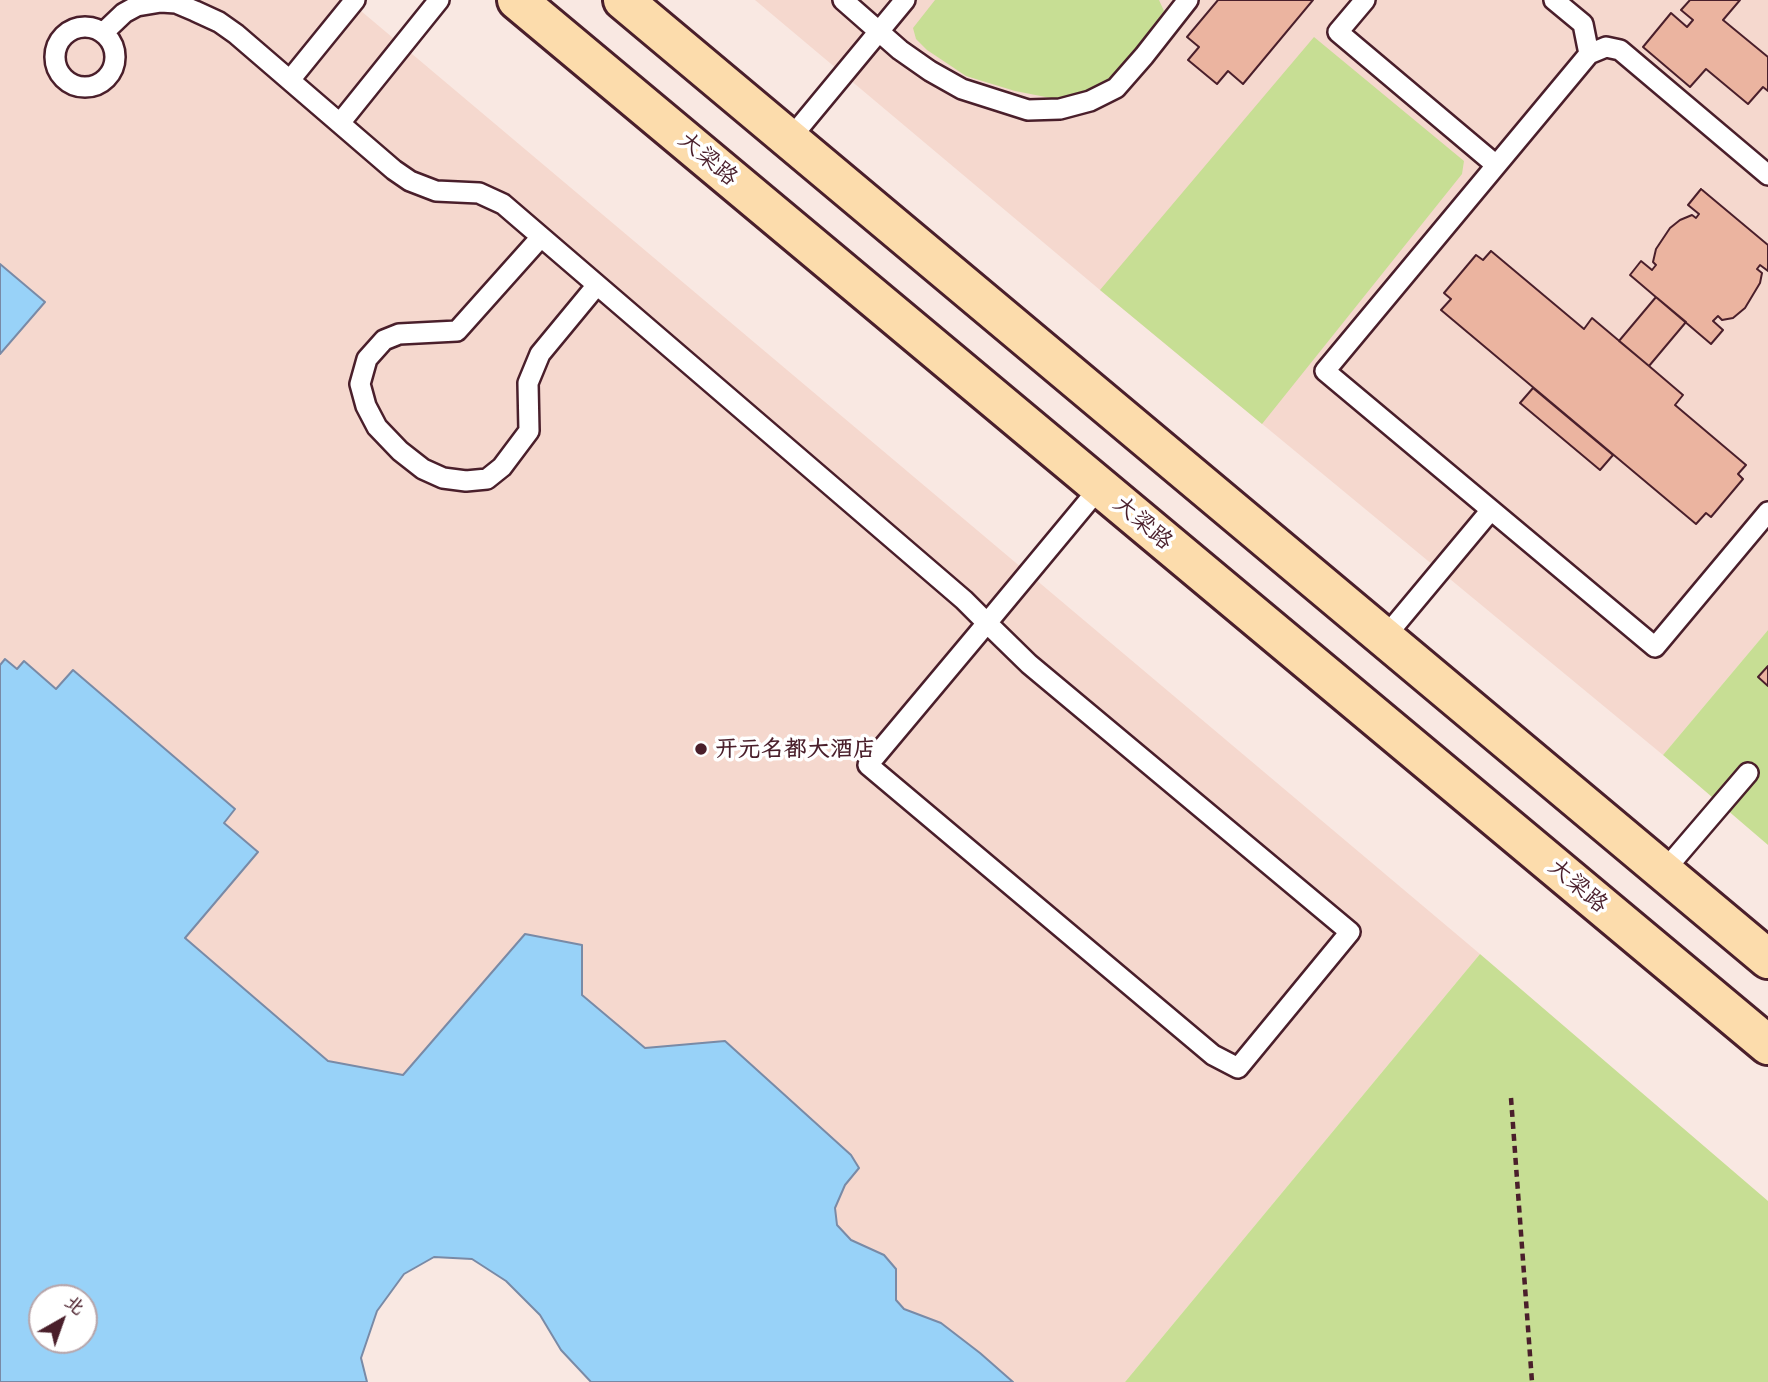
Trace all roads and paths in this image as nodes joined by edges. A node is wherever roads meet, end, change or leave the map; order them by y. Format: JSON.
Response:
{"nodes":[{"id":1,"x":355,"y":0,"type":"edge"},
{"id":2,"x":439,"y":0,"type":"edge"},
{"id":3,"x":517,"y":0,"type":"edge"},
{"id":4,"x":623,"y":0,"type":"edge"},
{"id":5,"x":843,"y":0,"type":"edge"},
{"id":6,"x":905,"y":0,"type":"edge"},
{"id":7,"x":1188,"y":0,"type":"edge"},
{"id":8,"x":1365,"y":0,"type":"edge"},
{"id":9,"x":1554,"y":0,"type":"edge"},
{"id":10,"x":879,"y":31,"type":"junction"},
{"id":11,"x":104,"y":33,"type":"dead end"},
{"id":12,"x":1590,"y":54,"type":"junction"},
{"id":13,"x":290,"y":80,"type":"junction"},
{"id":14,"x":340,"y":123,"type":"junction"},
{"id":15,"x":789,"y":140,"type":"junction"},
{"id":16,"x":1496,"y":165,"type":"junction"},
{"id":17,"x":1768,"y":174,"type":"edge"},
{"id":18,"x":541,"y":237,"type":"junction"},
{"id":19,"x":597,"y":285,"type":"junction"},
{"id":20,"x":1100,"y":487,"type":"junction"},
{"id":21,"x":1492,"y":510,"type":"junction"},
{"id":22,"x":1768,"y":512,"type":"edge"},
{"id":23,"x":987,"y":623,"type":"junction"},
{"id":24,"x":1385,"y":636,"type":"junction"},
{"id":25,"x":1748,"y":774,"type":"dead end"},
{"id":26,"x":1664,"y":871,"type":"junction"},
{"id":27,"x":1768,"y":959,"type":"edge"},
{"id":28,"x":1768,"y":1045,"type":"edge"},
{"id":29,"x":1511,"y":1098,"type":"dead end"},
{"id":30,"x":1532,"y":1382,"type":"edge"}],
"edges":[{"from":1,"to":13,"type":"lane"},
{"from":2,"to":14,"type":"lane"},
{"from":3,"to":20,"type":"main road","name":"大梁路"},
{"from":4,"to":15,"type":"main road"},
{"from":5,"to":10,"type":"lane"},
{"from":6,"to":10,"type":"lane"},
{"from":7,"to":10,"type":"lane"},
{"from":8,"to":16,"type":"lane"},
{"from":9,"to":12,"type":"lane"},
{"from":10,"to":15,"type":"lane"},
{"from":11,"to":13,"type":"lane"},
{"from":12,"to":16,"type":"lane"},
{"from":12,"to":17,"type":"lane"},
{"from":13,"to":14,"type":"lane"},
{"from":14,"to":18,"type":"lane"},
{"from":15,"to":24,"type":"main road"},
{"from":16,"to":21,"type":"lane"},
{"from":18,"to":19,"type":"lane"},
{"from":18,"to":19,"type":"lane"},
{"from":19,"to":23,"type":"lane"},
{"from":20,"to":23,"type":"lane"},
{"from":20,"to":28,"type":"main road","name":"大梁路"},
{"from":21,"to":22,"type":"lane"},
{"from":21,"to":24,"type":"lane"},
{"from":23,"to":23,"type":"lane"},
{"from":24,"to":26,"type":"main road"},
{"from":25,"to":26,"type":"lane"},
{"from":26,"to":27,"type":"main road"},
{"from":29,"to":30,"type":"path"}]}
